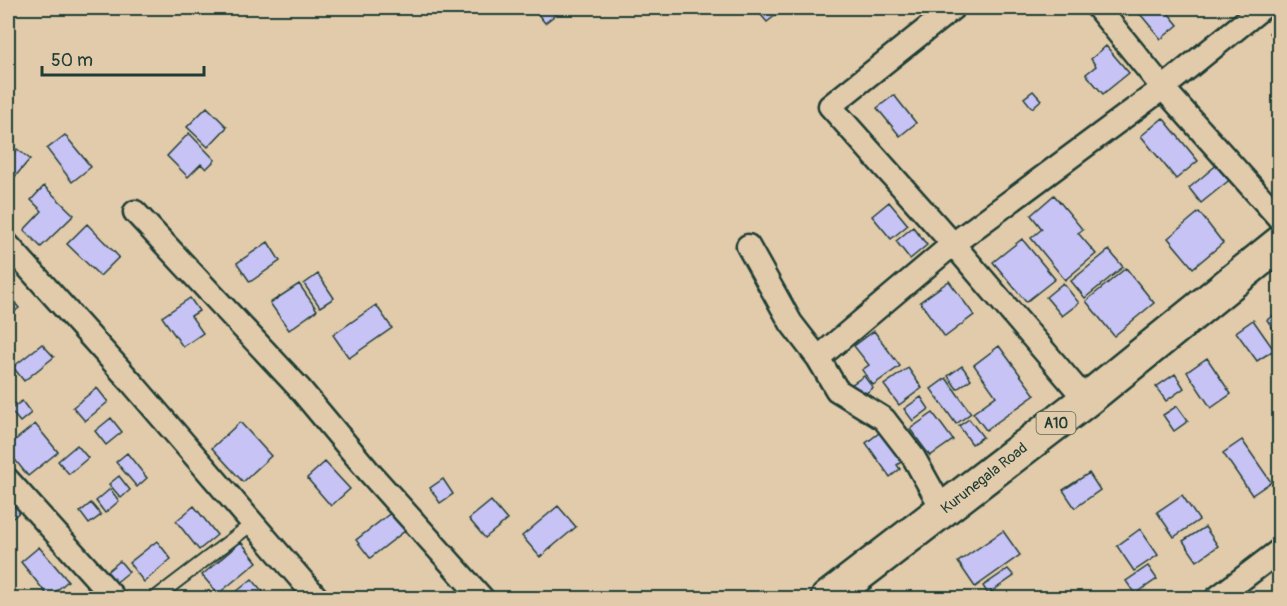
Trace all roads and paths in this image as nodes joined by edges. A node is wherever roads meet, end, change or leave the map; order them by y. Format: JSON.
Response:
{"nodes":[{"id":1,"x":953,"y":8,"type":"edge"},
{"id":2,"x":1098,"y":8,"type":"edge"},
{"id":3,"x":1262,"y":8,"type":"edge"},
{"id":4,"x":1163,"y":88,"type":"junction"},
{"id":5,"x":135,"y":212,"type":"dead end"},
{"id":6,"x":1278,"y":243,"type":"edge"},
{"id":7,"x":953,"y":244,"type":"junction"},
{"id":8,"x":8,"y":245,"type":"edge"},
{"id":9,"x":748,"y":246,"type":"dead end"},
{"id":10,"x":818,"y":358,"type":"junction"},
{"id":11,"x":1086,"y":400,"type":"junction"},
{"id":12,"x":8,"y":480,"type":"edge"},
{"id":13,"x":943,"y":510,"type":"junction"},
{"id":14,"x":252,"y":524,"type":"junction"},
{"id":15,"x":1280,"y":550,"type":"edge"},
{"id":16,"x":114,"y":598,"type":"edge"},
{"id":17,"x":155,"y":598,"type":"edge"},
{"id":18,"x":316,"y":598,"type":"edge"},
{"id":19,"x":482,"y":598,"type":"edge"},
{"id":20,"x":828,"y":598,"type":"edge"},
{"id":21,"x":1217,"y":598,"type":"edge"}],
"edges":[{"from":1,"to":7,"type":"street"},
{"from":2,"to":4,"type":"street"},
{"from":3,"to":4,"type":"street"},
{"from":4,"to":6,"type":"street"},
{"from":4,"to":7,"type":"street"},
{"from":5,"to":19,"type":"street"},
{"from":6,"to":11,"type":"highway","name":"Kurunegala Road","number":"A10"},
{"from":7,"to":10,"type":"street"},
{"from":7,"to":11,"type":"street"},
{"from":8,"to":14,"type":"street"},
{"from":9,"to":10,"type":"street"},
{"from":10,"to":13,"type":"street"},
{"from":11,"to":13,"type":"highway","name":"Kurunegala Road","number":"A10"},
{"from":12,"to":16,"type":"street"},
{"from":13,"to":20,"type":"highway","name":"Kurunegala Road","number":"A10"},
{"from":14,"to":17,"type":"lane"},
{"from":14,"to":18,"type":"street"},
{"from":15,"to":21,"type":"street"}]}
